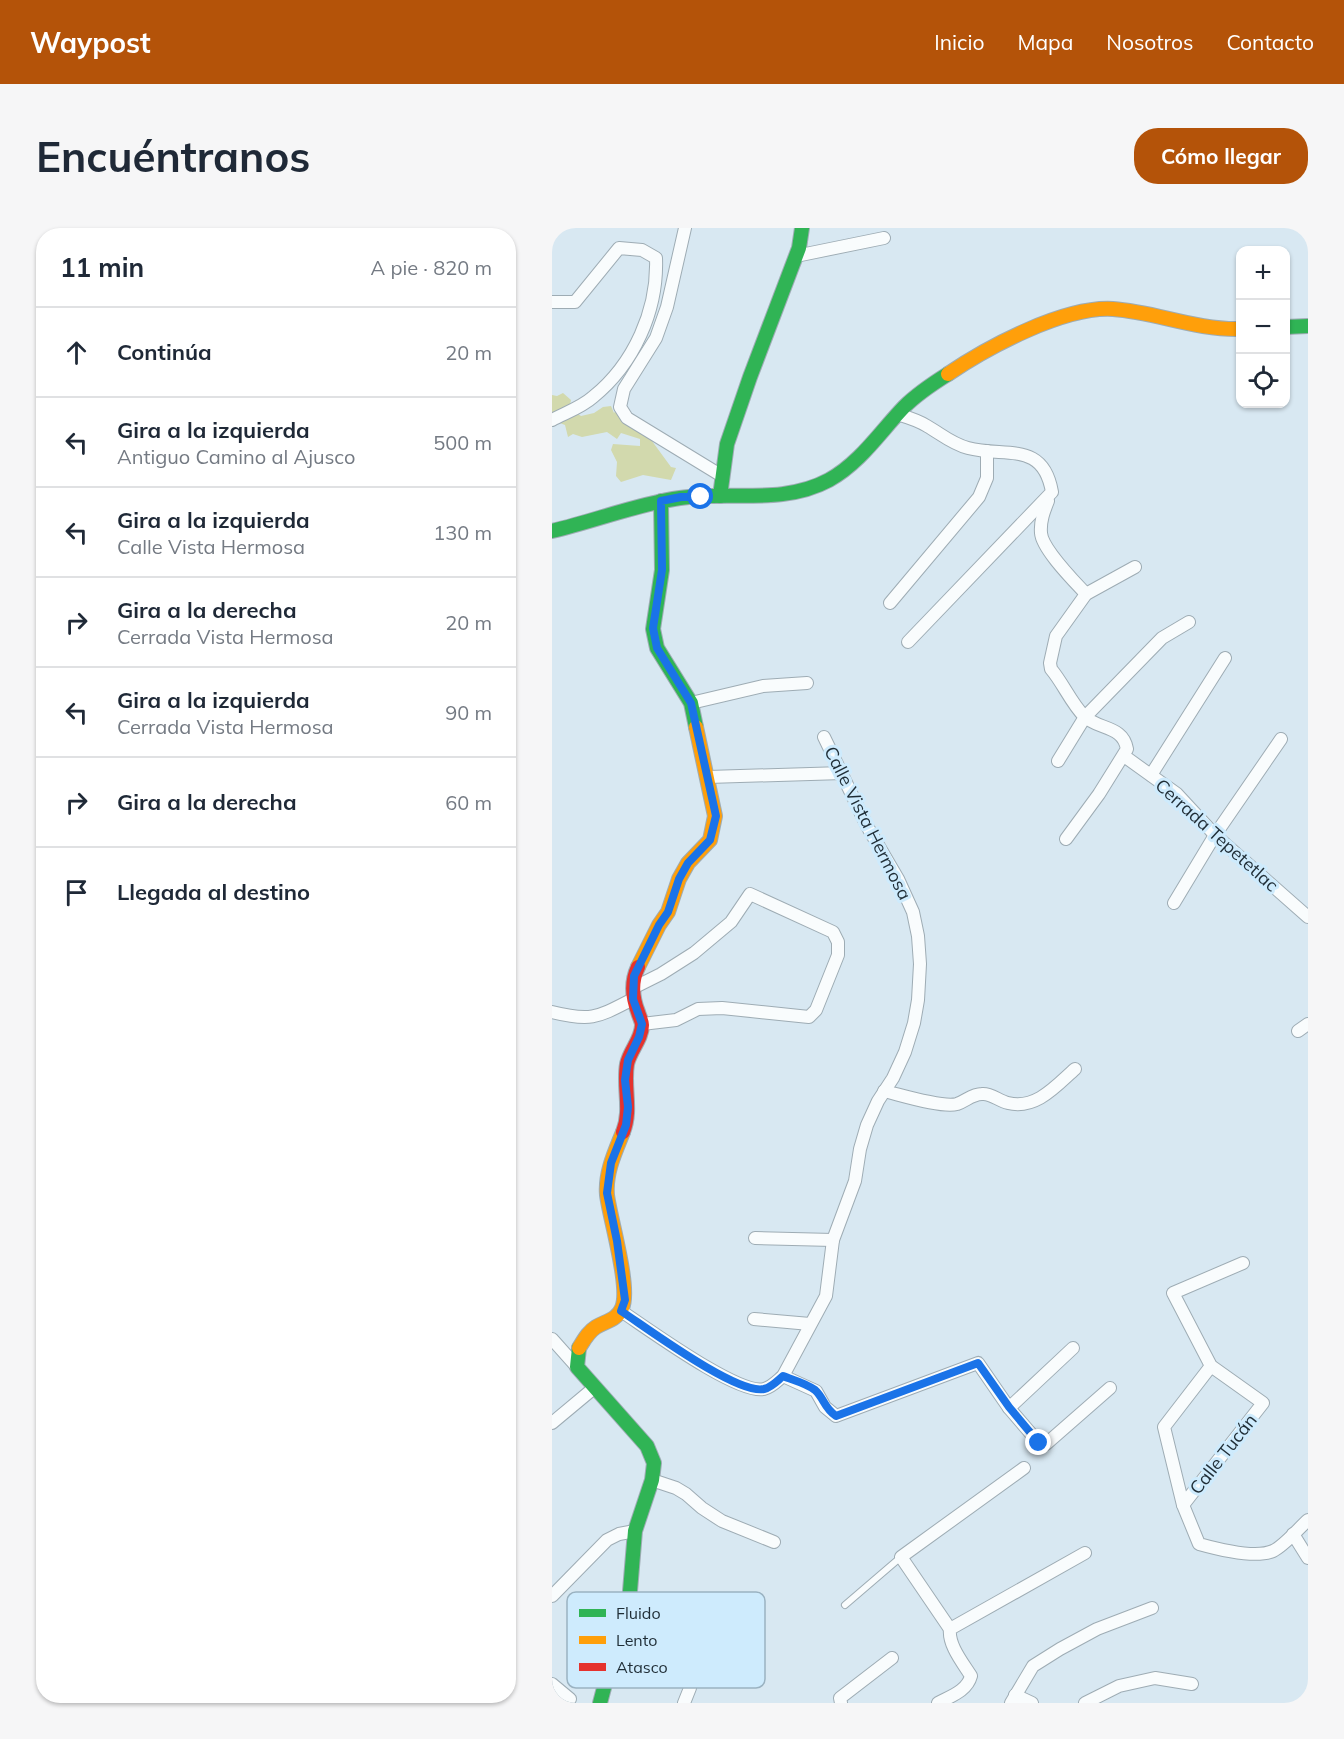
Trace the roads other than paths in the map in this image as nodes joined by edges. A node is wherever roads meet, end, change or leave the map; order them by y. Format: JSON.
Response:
{"nodes":[{"id":1,"x":685,"y":228,"type":"edge"},
{"id":2,"x":802,"y":228,"type":"edge"},
{"id":3,"x":884,"y":238,"type":"dead end"},
{"id":4,"x":796,"y":256,"type":"junction"},
{"id":5,"x":552,"y":302,"type":"edge"},
{"id":6,"x":1308,"y":326,"type":"edge"},
{"id":7,"x":1290,"y":327,"type":"edge"},
{"id":8,"x":1236,"y":329,"type":"edge"},
{"id":9,"x":897,"y":414,"type":"junction"},
{"id":10,"x":552,"y":420,"type":"edge"},
{"id":11,"x":987,"y":451,"type":"junction"},
{"id":12,"x":722,"y":476,"type":"junction"},
{"id":13,"x":1052,"y":492,"type":"junction"},
{"id":14,"x":720,"y":496,"type":"junction"},
{"id":15,"x":661,"y":501,"type":"junction"},
{"id":16,"x":552,"y":531,"type":"edge"},
{"id":17,"x":1135,"y":567,"type":"dead end"},
{"id":18,"x":1086,"y":594,"type":"junction"},
{"id":19,"x":890,"y":603,"type":"dead end"},
{"id":20,"x":1189,"y":622,"type":"dead end"},
{"id":21,"x":908,"y":642,"type":"dead end"},
{"id":22,"x":1225,"y":657,"type":"dead end"},
{"id":23,"x":807,"y":683,"type":"dead end"},
{"id":24,"x":691,"y":703,"type":"junction"},
{"id":25,"x":1085,"y":717,"type":"junction"},
{"id":26,"x":824,"y":737,"type":"dead end"},
{"id":27,"x":1281,"y":739,"type":"dead end"},
{"id":28,"x":1124,"y":756,"type":"junction"},
{"id":29,"x":1058,"y":761,"type":"dead end"},
{"id":30,"x":843,"y":773,"type":"junction"},
{"id":31,"x":1151,"y":776,"type":"junction"},
{"id":32,"x":708,"y":777,"type":"junction"},
{"id":33,"x":1215,"y":835,"type":"junction"},
{"id":34,"x":1066,"y":839,"type":"dead end"},
{"id":35,"x":1174,"y":903,"type":"dead end"},
{"id":36,"x":1308,"y":917,"type":"edge"},
{"id":37,"x":633,"y":993,"type":"junction"},
{"id":38,"x":552,"y":1012,"type":"edge"},
{"id":39,"x":642,"y":1024,"type":"junction"},
{"id":40,"x":1075,"y":1069,"type":"dead end"},
{"id":41,"x":884,"y":1091,"type":"junction"},
{"id":42,"x":755,"y":1238,"type":"dead end"},
{"id":43,"x":833,"y":1240,"type":"junction"},
{"id":44,"x":1243,"y":1263,"type":"dead end"},
{"id":45,"x":621,"y":1311,"type":"junction"},
{"id":46,"x":754,"y":1319,"type":"dead end"},
{"id":47,"x":810,"y":1324,"type":"junction"},
{"id":48,"x":552,"y":1339,"type":"edge"},
{"id":49,"x":1073,"y":1348,"type":"dead end"},
{"id":50,"x":1210,"y":1366,"type":"junction"},
{"id":51,"x":577,"y":1367,"type":"junction"},
{"id":52,"x":783,"y":1376,"type":"junction"},
{"id":53,"x":594,"y":1388,"type":"junction"},
{"id":54,"x":1110,"y":1388,"type":"dead end"},
{"id":55,"x":1009,"y":1407,"type":"junction"},
{"id":56,"x":552,"y":1423,"type":"edge"},
{"id":57,"x":1024,"y":1468,"type":"dead end"},
{"id":58,"x":652,"y":1480,"type":"junction"},
{"id":59,"x":1183,"y":1505,"type":"junction"},
{"id":60,"x":1308,"y":1520,"type":"edge"},
{"id":61,"x":635,"y":1531,"type":"junction"},
{"id":62,"x":1293,"y":1534,"type":"junction"},
{"id":63,"x":774,"y":1542,"type":"dead end"},
{"id":64,"x":1085,"y":1553,"type":"dead end"},
{"id":65,"x":901,"y":1557,"type":"junction"},
{"id":66,"x":1308,"y":1558,"type":"edge"},
{"id":67,"x":630,"y":1592,"type":"edge"},
{"id":68,"x":552,"y":1596,"type":"edge"},
{"id":69,"x":845,"y":1605,"type":"dead end"},
{"id":70,"x":1152,"y":1608,"type":"dead end"},
{"id":71,"x":950,"y":1629,"type":"junction"},
{"id":72,"x":892,"y":1658,"type":"dead end"},
{"id":73,"x":552,"y":1684,"type":"edge"},
{"id":74,"x":1192,"y":1684,"type":"dead end"},
{"id":75,"x":604,"y":1688,"type":"edge"},
{"id":76,"x":690,"y":1688,"type":"dead end"},
{"id":77,"x":570,"y":1699,"type":"dead end"},
{"id":78,"x":1013,"y":1699,"type":"edge"},
{"id":79,"x":600,"y":1703,"type":"edge"},
{"id":80,"x":684,"y":1703,"type":"edge"},
{"id":81,"x":841,"y":1703,"type":"edge"},
{"id":82,"x":938,"y":1703,"type":"edge"},
{"id":83,"x":1032,"y":1703,"type":"edge"},
{"id":84,"x":1085,"y":1703,"type":"edge"}],
"edges":[{"from":1,"to":12,"type":"street"},
{"from":2,"to":4,"type":"street"},
{"from":3,"to":4,"type":"street"},
{"from":4,"to":12,"type":"street"},
{"from":5,"to":10,"type":"street"},
{"from":6,"to":7,"type":"street"},
{"from":8,"to":9,"type":"street"},
{"from":9,"to":11,"type":"street"},
{"from":9,"to":14,"type":"street"},
{"from":11,"to":13,"type":"street"},
{"from":11,"to":19,"type":"street"},
{"from":12,"to":14,"type":"street"},
{"from":13,"to":18,"type":"street"},
{"from":13,"to":21,"type":"street"},
{"from":14,"to":15,"type":"street"},
{"from":15,"to":16,"type":"street"},
{"from":15,"to":24,"type":"street"},
{"from":17,"to":18,"type":"street"},
{"from":18,"to":25,"type":"street"},
{"from":20,"to":25,"type":"street"},
{"from":22,"to":31,"type":"street"},
{"from":23,"to":24,"type":"street"},
{"from":24,"to":32,"type":"street"},
{"from":25,"to":28,"type":"street"},
{"from":25,"to":29,"type":"street"},
{"from":26,"to":30,"type":"street","name":"Calle Vista Hermosa"},
{"from":27,"to":33,"type":"street"},
{"from":28,"to":31,"type":"street","name":"Cerrada Tepetetlac"},
{"from":28,"to":34,"type":"street"},
{"from":30,"to":32,"type":"street"},
{"from":30,"to":41,"type":"street","name":"Calle Vista Hermosa"},
{"from":31,"to":33,"type":"street","name":"Cerrada Tepetetlac"},
{"from":32,"to":37,"type":"street"},
{"from":33,"to":35,"type":"street"},
{"from":33,"to":36,"type":"street","name":"Cerrada Tepetetlac"},
{"from":37,"to":38,"type":"street"},
{"from":37,"to":39,"type":"street"},
{"from":37,"to":39,"type":"street"},
{"from":39,"to":45,"type":"street"},
{"from":40,"to":41,"type":"street"},
{"from":41,"to":43,"type":"street","name":"Calle Vista Hermosa"},
{"from":42,"to":43,"type":"street"},
{"from":43,"to":47,"type":"street","name":"Calle Vista Hermosa"},
{"from":44,"to":50,"type":"street"},
{"from":45,"to":51,"type":"street"},
{"from":45,"to":52,"type":"street"},
{"from":46,"to":47,"type":"street"},
{"from":47,"to":52,"type":"street","name":"Calle Vista Hermosa"},
{"from":48,"to":51,"type":"street"},
{"from":49,"to":55,"type":"street"},
{"from":50,"to":59,"type":"street"},
{"from":50,"to":59,"type":"street","name":"Calle Tucán"},
{"from":51,"to":53,"type":"street"},
{"from":52,"to":55,"type":"street"},
{"from":53,"to":56,"type":"street"},
{"from":53,"to":58,"type":"street"},
{"from":54,"to":55,"type":"street"},
{"from":57,"to":65,"type":"street"},
{"from":58,"to":61,"type":"street"},
{"from":58,"to":63,"type":"street"},
{"from":59,"to":62,"type":"street"},
{"from":60,"to":62,"type":"street"},
{"from":61,"to":67,"type":"street"},
{"from":61,"to":68,"type":"street"},
{"from":62,"to":66,"type":"street"},
{"from":64,"to":71,"type":"street"},
{"from":65,"to":69,"type":"lane"},
{"from":65,"to":71,"type":"street"},
{"from":70,"to":78,"type":"street"},
{"from":71,"to":82,"type":"street"},
{"from":72,"to":81,"type":"street"},
{"from":73,"to":77,"type":"street"},
{"from":74,"to":84,"type":"street"},
{"from":75,"to":79,"type":"street"},
{"from":76,"to":80,"type":"street"},
{"from":78,"to":83,"type":"street"}]}
